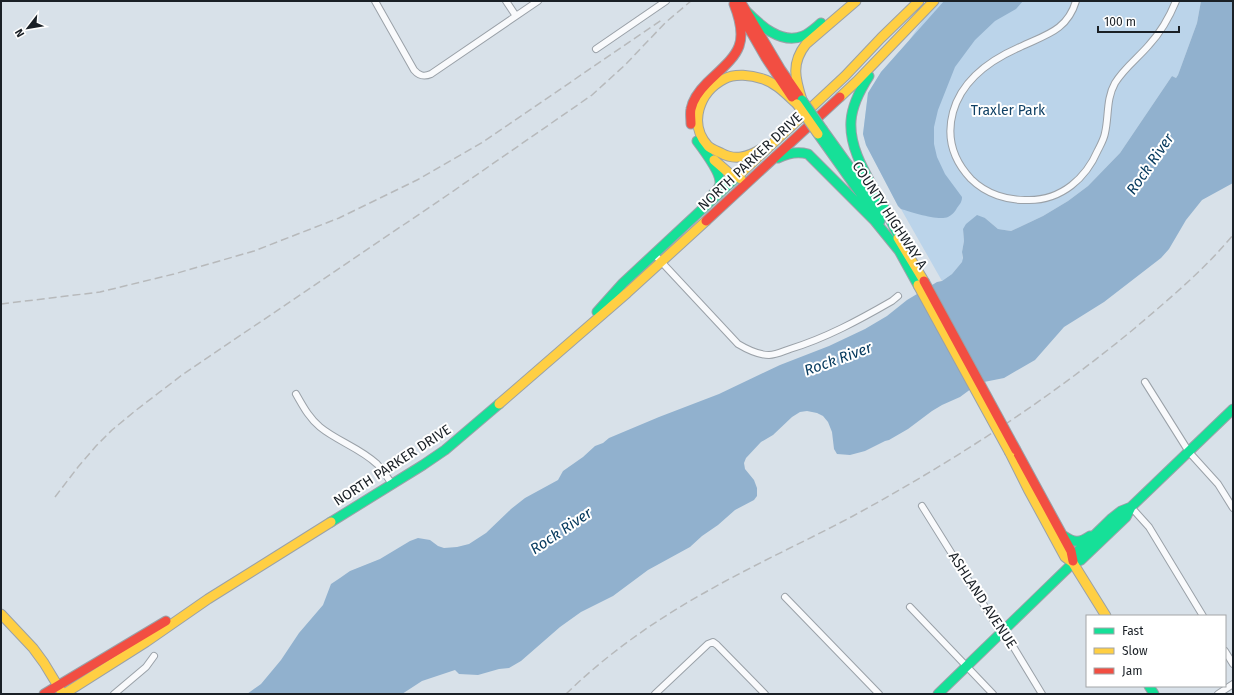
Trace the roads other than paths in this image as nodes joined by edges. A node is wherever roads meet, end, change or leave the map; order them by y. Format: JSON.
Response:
{"nodes":[{"id":1,"x":375,"y":1,"type":"edge"},
{"id":2,"x":506,"y":1,"type":"edge"},
{"id":3,"x":538,"y":1,"type":"edge"},
{"id":4,"x":666,"y":1,"type":"edge"},
{"id":5,"x":847,"y":1,"type":"edge"},
{"id":6,"x":856,"y":1,"type":"edge"},
{"id":7,"x":906,"y":1,"type":"edge"},
{"id":8,"x":921,"y":1,"type":"edge"},
{"id":9,"x":934,"y":1,"type":"edge"},
{"id":10,"x":1076,"y":1,"type":"edge"},
{"id":11,"x":1176,"y":1,"type":"edge"},
{"id":12,"x":736,"y":2,"type":"edge"},
{"id":13,"x":746,"y":11,"type":"junction"},
{"id":14,"x":516,"y":16,"type":"junction"},
{"id":15,"x":912,"y":24,"type":"junction"},
{"id":16,"x":881,"y":38,"type":"junction"},
{"id":17,"x":596,"y":49,"type":"dead end"},
{"id":18,"x":884,"y":54,"type":"junction"},
{"id":19,"x":800,"y":102,"type":"junction"},
{"id":20,"x":786,"y":130,"type":"junction"},
{"id":21,"x":701,"y":147,"type":"junction"},
{"id":22,"x":771,"y":162,"type":"junction"},
{"id":23,"x":736,"y":178,"type":"junction"},
{"id":24,"x":753,"y":178,"type":"junction"},
{"id":25,"x":697,"y":214,"type":"junction"},
{"id":26,"x":901,"y":248,"type":"junction"},
{"id":27,"x":654,"y":254,"type":"junction"},
{"id":28,"x":662,"y":262,"type":"junction"},
{"id":29,"x":898,"y":296,"type":"dead end"},
{"id":30,"x":578,"y":336,"type":"junction"},
{"id":31,"x":1145,"y":382,"type":"dead end"},
{"id":32,"x":296,"y":394,"type":"dead end"},
{"id":33,"x":1233,"y":409,"type":"edge"},
{"id":34,"x":1013,"y":452,"type":"junction"},
{"id":35,"x":1189,"y":452,"type":"junction"},
{"id":36,"x":392,"y":484,"type":"junction"},
{"id":37,"x":922,"y":506,"type":"dead end"},
{"id":38,"x":1131,"y":507,"type":"junction"},
{"id":39,"x":1233,"y":508,"type":"edge"},
{"id":40,"x":1104,"y":526,"type":"junction"},
{"id":41,"x":1062,"y":535,"type":"junction"},
{"id":42,"x":1073,"y":562,"type":"junction"},
{"id":43,"x":785,"y":597,"type":"dead end"},
{"id":44,"x":910,"y":607,"type":"dead end"},
{"id":45,"x":1,"y":614,"type":"edge"},
{"id":46,"x":1105,"y":615,"type":"edge"},
{"id":47,"x":1202,"y":615,"type":"edge"},
{"id":48,"x":1002,"y":631,"type":"junction"},
{"id":49,"x":1226,"y":653,"type":"edge"},
{"id":50,"x":154,"y":656,"type":"dead end"},
{"id":51,"x":1233,"y":664,"type":"edge"},
{"id":52,"x":966,"y":666,"type":"junction"},
{"id":53,"x":1233,"y":684,"type":"edge"},
{"id":54,"x":62,"y":691,"type":"edge"},
{"id":55,"x":44,"y":694,"type":"edge"},
{"id":56,"x":114,"y":694,"type":"edge"},
{"id":57,"x":654,"y":694,"type":"edge"},
{"id":58,"x":765,"y":694,"type":"edge"},
{"id":59,"x":880,"y":694,"type":"edge"},
{"id":60,"x":938,"y":694,"type":"edge"},
{"id":61,"x":993,"y":694,"type":"edge"},
{"id":62,"x":1042,"y":694,"type":"edge"},
{"id":63,"x":1218,"y":694,"type":"edge"}],
"edges":[{"from":1,"to":14,"type":"street"},
{"from":2,"to":14,"type":"street"},
{"from":3,"to":14,"type":"street"},
{"from":4,"to":17,"type":"street"},
{"from":5,"to":13,"type":"main road"},
{"from":6,"to":19,"type":"main road"},
{"from":7,"to":16,"type":"main road"},
{"from":8,"to":15,"type":"main road"},
{"from":8,"to":16,"type":"main road","name":"NORTH PARKER DRIVE"},
{"from":9,"to":15,"type":"main road","name":"NORTH PARKER DRIVE"},
{"from":10,"to":11,"type":"street"},
{"from":12,"to":13,"type":"main road","name":"COUNTY HIGHWAY A"},
{"from":12,"to":19,"type":"main road","name":"COUNTY HIGHWAY A"},
{"from":12,"to":21,"type":"main road"},
{"from":13,"to":19,"type":"main road","name":"COUNTY HIGHWAY A"},
{"from":15,"to":18,"type":"main road","name":"NORTH PARKER DRIVE"},
{"from":16,"to":20,"type":"main road","name":"NORTH PARKER DRIVE"},
{"from":18,"to":22,"type":"main road","name":"NORTH PARKER DRIVE"},
{"from":18,"to":26,"type":"main road"},
{"from":19,"to":20,"type":"main road"},
{"from":19,"to":26,"type":"main road","name":"COUNTY HIGHWAY A","bridge":true},
{"from":20,"to":23,"type":"main road","name":"NORTH PARKER DRIVE"},
{"from":21,"to":23,"type":"main road"},
{"from":21,"to":25,"type":"main road"},
{"from":22,"to":24,"type":"main road","name":"NORTH PARKER DRIVE"},
{"from":22,"to":26,"type":"main road"},
{"from":23,"to":24,"type":"main road"},
{"from":23,"to":25,"type":"main road","name":"NORTH PARKER DRIVE"},
{"from":24,"to":28,"type":"main road","name":"NORTH PARKER DRIVE"},
{"from":25,"to":27,"type":"main road","name":"NORTH PARKER DRIVE"},
{"from":26,"to":34,"type":"main road","name":"COUNTY HIGHWAY A","bridge":true},
{"from":27,"to":28,"type":"street"},
{"from":27,"to":30,"type":"main road","name":"NORTH PARKER DRIVE"},
{"from":28,"to":29,"type":"street"},
{"from":28,"to":30,"type":"main road","name":"NORTH PARKER DRIVE"},
{"from":30,"to":36,"type":"main road","name":"NORTH PARKER DRIVE"},
{"from":31,"to":35,"type":"street"},
{"from":32,"to":36,"type":"street"},
{"from":33,"to":35,"type":"main road"},
{"from":34,"to":41,"type":"main road"},
{"from":34,"to":42,"type":"main road"},
{"from":35,"to":38,"type":"main road"},
{"from":35,"to":39,"type":"street"},
{"from":36,"to":54,"type":"main road","name":"NORTH PARKER DRIVE"},
{"from":37,"to":48,"type":"street","name":"ASHLAND AVENUE"},
{"from":38,"to":40,"type":"main road"},
{"from":38,"to":42,"type":"main road"},
{"from":38,"to":47,"type":"street"},
{"from":40,"to":41,"type":"main road"},
{"from":40,"to":42,"type":"main road"},
{"from":41,"to":42,"type":"main road"},
{"from":42,"to":46,"type":"main road"},
{"from":42,"to":48,"type":"main road"},
{"from":43,"to":59,"type":"street"},
{"from":44,"to":52,"type":"street"},
{"from":45,"to":54,"type":"main road"},
{"from":48,"to":52,"type":"main road"},
{"from":48,"to":62,"type":"street","name":"ASHLAND AVENUE"},
{"from":49,"to":51,"type":"street"},
{"from":50,"to":56,"type":"street"},
{"from":52,"to":60,"type":"main road"},
{"from":52,"to":61,"type":"street"},
{"from":53,"to":63,"type":"street"},
{"from":54,"to":55,"type":"main road","name":"NORTH PARKER DRIVE"},
{"from":57,"to":58,"type":"street"}]}
